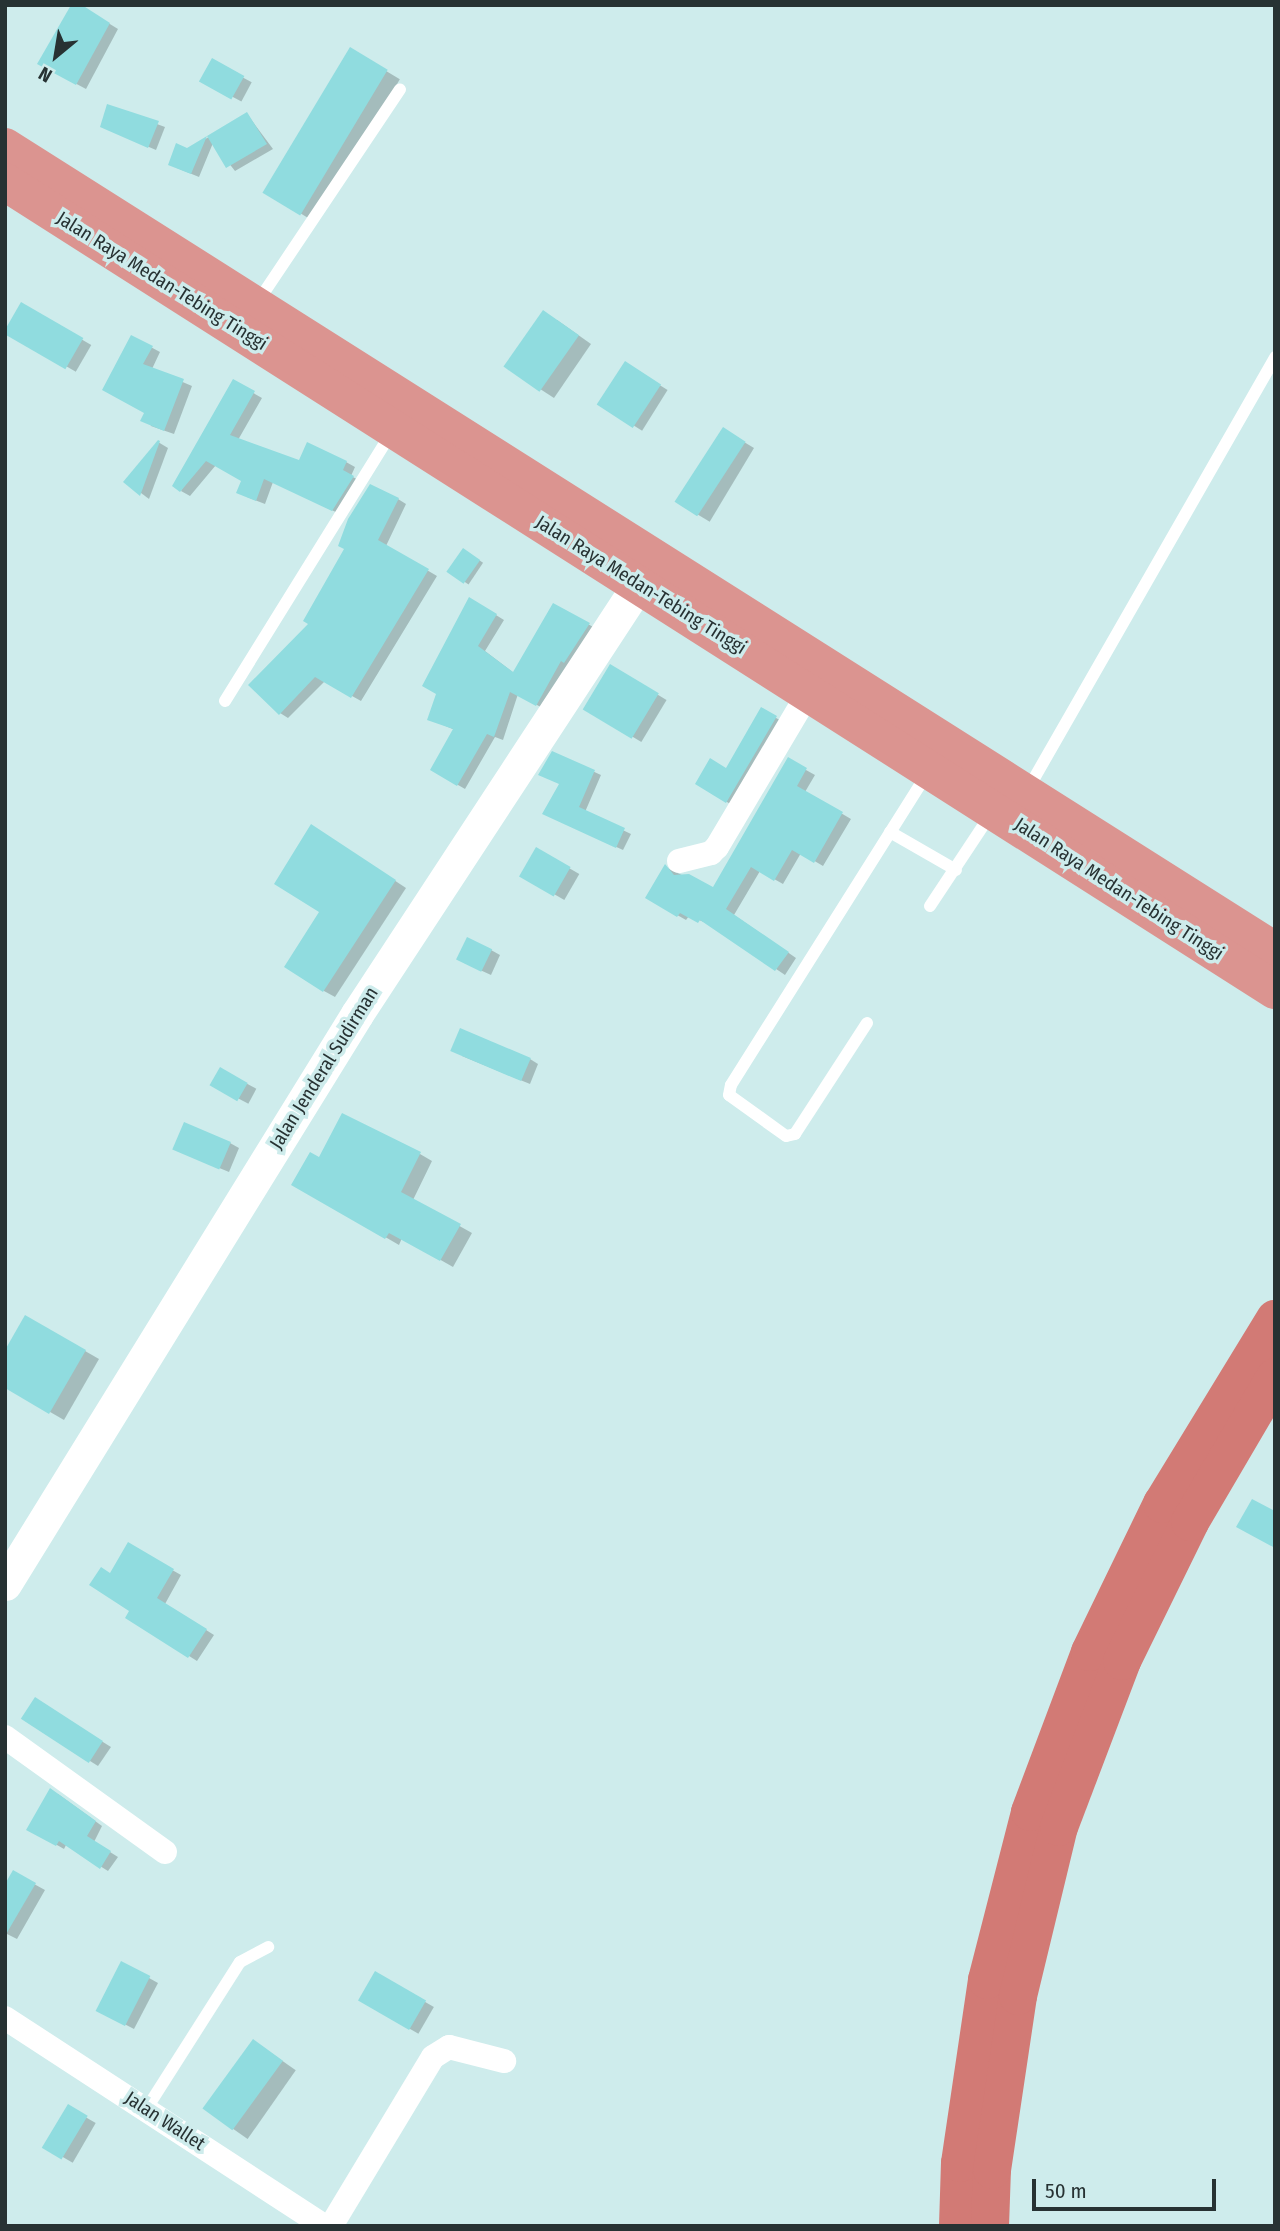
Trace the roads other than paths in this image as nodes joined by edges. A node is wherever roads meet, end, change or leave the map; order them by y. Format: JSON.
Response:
{"nodes":[{"id":1,"x":400,"y":89,"type":"dead end"},
{"id":2,"x":5,"y":147,"type":"edge"},
{"id":3,"x":5,"y":182,"type":"edge"},
{"id":4,"x":190,"y":282,"type":"junction"},
{"id":5,"x":255,"y":307,"type":"junction"},
{"id":6,"x":1275,"y":357,"type":"edge"},
{"id":7,"x":394,"y":428,"type":"junction"},
{"id":8,"x":647,"y":571,"type":"junction"},
{"id":9,"x":809,"y":692,"type":"junction"},
{"id":10,"x":225,"y":701,"type":"dead end"},
{"id":11,"x":931,"y":768,"type":"junction"},
{"id":12,"x":1010,"y":800,"type":"junction"},
{"id":13,"x":890,"y":832,"type":"junction"},
{"id":14,"x":679,"y":860,"type":"dead end"},
{"id":15,"x":956,"y":870,"type":"junction"},
{"id":16,"x":930,"y":906,"type":"dead end"},
{"id":17,"x":1275,"y":951,"type":"edge"},
{"id":18,"x":1275,"y":990,"type":"edge"},
{"id":19,"x":867,"y":1023,"type":"dead end"},
{"id":20,"x":1275,"y":1319,"type":"edge"},
{"id":21,"x":1275,"y":1377,"type":"edge"},
{"id":22,"x":14,"y":1552,"type":"edge"},
{"id":23,"x":5,"y":1584,"type":"edge"},
{"id":24,"x":5,"y":1737,"type":"edge"},
{"id":25,"x":165,"y":1852,"type":"dead end"},
{"id":26,"x":268,"y":1947,"type":"dead end"},
{"id":27,"x":5,"y":2018,"type":"edge"},
{"id":28,"x":504,"y":2061,"type":"dead end"},
{"id":29,"x":147,"y":2108,"type":"junction"},
{"id":30,"x":324,"y":2226,"type":"edge"},
{"id":31,"x":331,"y":2226,"type":"edge"},
{"id":32,"x":958,"y":2226,"type":"edge"},
{"id":33,"x":990,"y":2226,"type":"edge"}],
"edges":[{"from":1,"to":5,"type":"lane"},
{"from":2,"to":4,"type":"highway","name":"Jalan Raya Medan-Tebing Tinggi"},
{"from":3,"to":4,"type":"highway","name":"Jalan Raya Medan-Tebing Tinggi"},
{"from":4,"to":5,"type":"highway","name":"Jalan Raya Medan-Tebing Tinggi"},
{"from":4,"to":7,"type":"highway","name":"Jalan Raya Medan-Tebing Tinggi"},
{"from":5,"to":8,"type":"highway","name":"Jalan Raya Medan-Tebing Tinggi"},
{"from":6,"to":12,"type":"lane"},
{"from":7,"to":8,"type":"highway","name":"Jalan Raya Medan-Tebing Tinggi"},
{"from":7,"to":10,"type":"lane"},
{"from":8,"to":9,"type":"highway","name":"Jalan Raya Medan-Tebing Tinggi"},
{"from":8,"to":12,"type":"highway","name":"Jalan Raya Medan-Tebing Tinggi"},
{"from":8,"to":22,"type":"main road","name":"Jalan Jenderal Sudirman"},
{"from":9,"to":11,"type":"highway","name":"Jalan Raya Medan-Tebing Tinggi"},
{"from":9,"to":14,"type":"street"},
{"from":11,"to":12,"type":"highway","name":"Jalan Raya Medan-Tebing Tinggi"},
{"from":11,"to":13,"type":"lane"},
{"from":12,"to":15,"type":"lane"},
{"from":12,"to":17,"type":"highway","name":"Jalan Raya Medan-Tebing Tinggi"},
{"from":12,"to":18,"type":"highway","name":"Jalan Raya Medan-Tebing Tinggi"},
{"from":13,"to":15,"type":"lane"},
{"from":13,"to":19,"type":"lane"},
{"from":15,"to":16,"type":"lane"},
{"from":20,"to":32,"type":"highway"},
{"from":21,"to":33,"type":"highway"},
{"from":22,"to":23,"type":"main road","name":"Jalan Jenderal Sudirman"},
{"from":24,"to":25,"type":"street"},
{"from":26,"to":29,"type":"lane"},
{"from":27,"to":29,"type":"street","name":"Jalan Wallet"},
{"from":28,"to":31,"type":"street"},
{"from":29,"to":30,"type":"street","name":"Jalan Wallet"}]}
